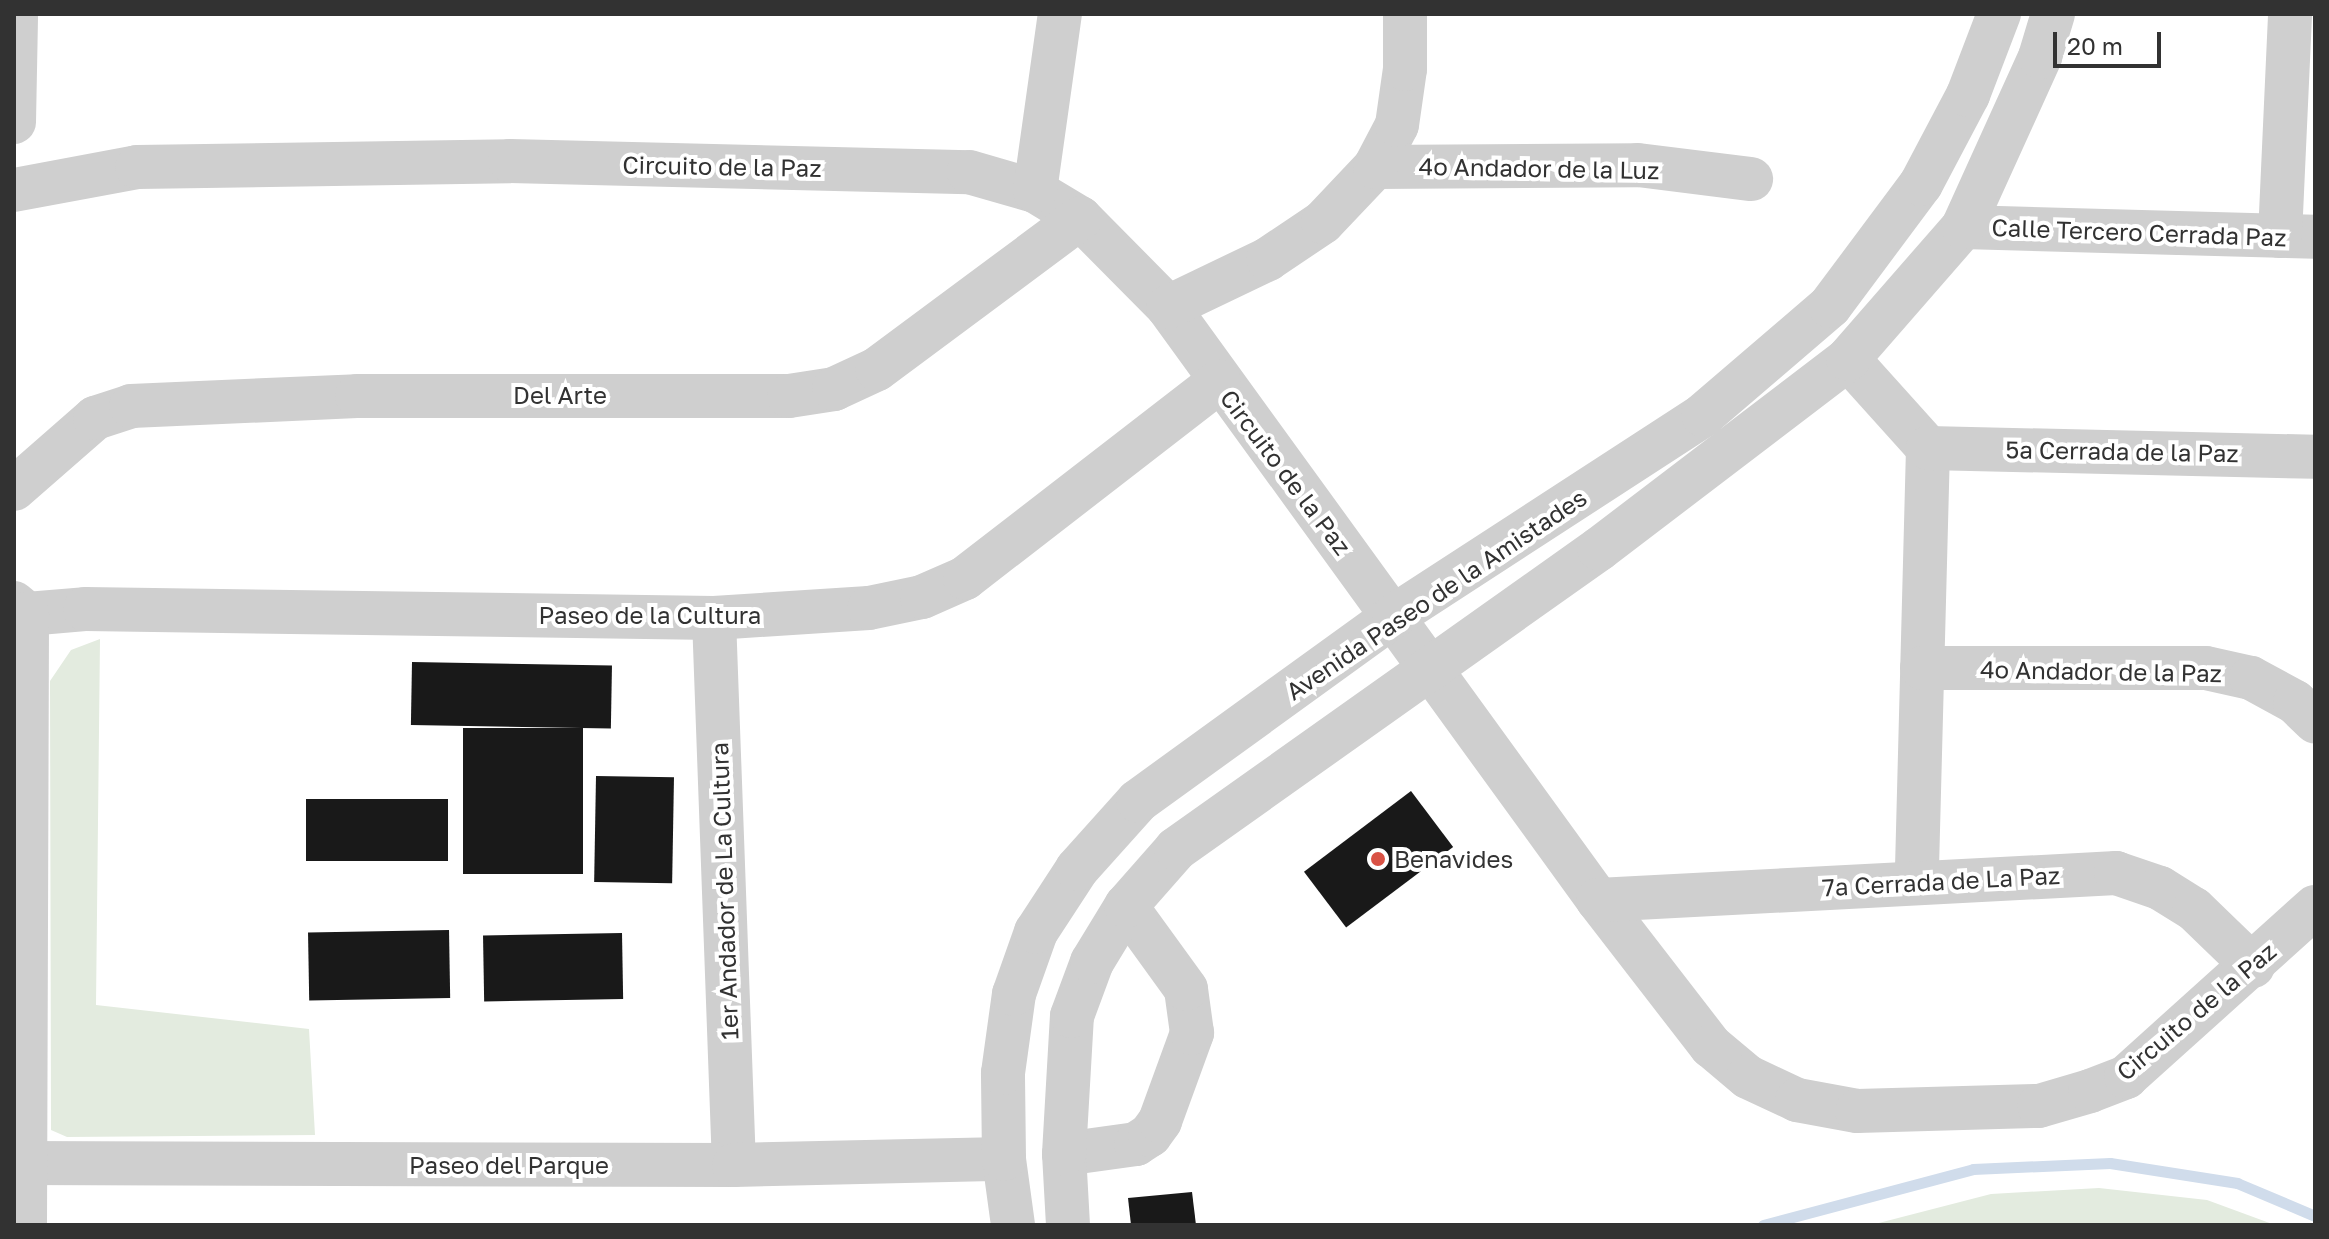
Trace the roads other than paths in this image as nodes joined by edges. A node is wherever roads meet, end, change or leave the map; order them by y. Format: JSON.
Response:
{"nodes":[{"id":1,"x":16,"y":14,"type":"edge"},
{"id":2,"x":1060,"y":14,"type":"edge"},
{"id":3,"x":1405,"y":14,"type":"edge"},
{"id":4,"x":1999,"y":14,"type":"edge"},
{"id":5,"x":2053,"y":14,"type":"edge"},
{"id":6,"x":2290,"y":14,"type":"edge"},
{"id":7,"x":14,"y":122,"type":"edge"},
{"id":8,"x":1375,"y":167,"type":"junction"},
{"id":9,"x":1751,"y":179,"type":"dead end"},
{"id":10,"x":14,"y":190,"type":"edge"},
{"id":11,"x":1035,"y":191,"type":"junction"},
{"id":12,"x":1080,"y":218,"type":"junction"},
{"id":13,"x":1963,"y":227,"type":"junction"},
{"id":14,"x":2298,"y":236,"type":"edge"},
{"id":15,"x":1168,"y":307,"type":"junction"},
{"id":16,"x":1848,"y":359,"type":"junction"},
{"id":17,"x":1219,"y":382,"type":"junction"},
{"id":18,"x":1928,"y":448,"type":"junction"},
{"id":19,"x":2315,"y":457,"type":"edge"},
{"id":20,"x":14,"y":489,"type":"edge"},
{"id":21,"x":20,"y":608,"type":"edge"},
{"id":22,"x":1394,"y":616,"type":"junction"},
{"id":23,"x":714,"y":618,"type":"junction"},
{"id":24,"x":1922,"y":668,"type":"junction"},
{"id":25,"x":1431,"y":671,"type":"junction"},
{"id":26,"x":2315,"y":721,"type":"edge"},
{"id":27,"x":1917,"y":882,"type":"junction"},
{"id":28,"x":1598,"y":900,"type":"junction"},
{"id":29,"x":1126,"y":906,"type":"junction"},
{"id":30,"x":2315,"y":907,"type":"edge"},
{"id":31,"x":2253,"y":966,"type":"junction"},
{"id":32,"x":1064,"y":1154,"type":"junction"},
{"id":33,"x":1004,"y":1159,"type":"junction"},
{"id":34,"x":19,"y":1163,"type":"edge"},
{"id":35,"x":734,"y":1165,"type":"junction"},
{"id":36,"x":25,"y":1225,"type":"edge"},
{"id":37,"x":1013,"y":1225,"type":"edge"},
{"id":38,"x":1068,"y":1225,"type":"edge"}],
"edges":[{"from":1,"to":7,"type":"street"},
{"from":2,"to":11,"type":"street"},
{"from":3,"to":8,"type":"street"},
{"from":4,"to":22,"type":"street","name":"Avenida Paseo de la Amistades"},
{"from":5,"to":13,"type":"street"},
{"from":6,"to":14,"type":"street"},
{"from":8,"to":9,"type":"street","name":"4o Andador de la Luz"},
{"from":8,"to":15,"type":"street"},
{"from":10,"to":11,"type":"street","name":"Circuito de la Paz"},
{"from":11,"to":12,"type":"street","name":"Circuito de la Paz"},
{"from":12,"to":15,"type":"street","name":"Circuito de la Paz"},
{"from":12,"to":20,"type":"street","name":"Del Arte"},
{"from":13,"to":14,"type":"street","name":"Calle Tercero Cerrada Paz"},
{"from":13,"to":16,"type":"street"},
{"from":15,"to":17,"type":"street","name":"Circuito de la Paz"},
{"from":16,"to":18,"type":"street"},
{"from":16,"to":25,"type":"street"},
{"from":17,"to":22,"type":"street","name":"Circuito de la Paz"},
{"from":17,"to":23,"type":"street","name":"Paseo de la Cultura"},
{"from":18,"to":19,"type":"street","name":"5a Cerrada de la Paz"},
{"from":18,"to":24,"type":"street"},
{"from":21,"to":23,"type":"street","name":"Paseo de la Cultura"},
{"from":21,"to":34,"type":"street"},
{"from":22,"to":25,"type":"street","name":"Circuito de la Paz"},
{"from":22,"to":33,"type":"street","name":"Avenida Paseo de la Amistades"},
{"from":23,"to":35,"type":"street","name":"1er Andador de La Cultura"},
{"from":24,"to":26,"type":"street","name":"4o Andador de la Paz"},
{"from":24,"to":27,"type":"street"},
{"from":25,"to":28,"type":"street","name":"Circuito de la Paz"},
{"from":25,"to":29,"type":"street"},
{"from":27,"to":28,"type":"street","name":"7a Cerrada de La Paz"},
{"from":27,"to":31,"type":"street","name":"7a Cerrada de La Paz"},
{"from":28,"to":31,"type":"street","name":"Circuito de la Paz"},
{"from":29,"to":32,"type":"street"},
{"from":29,"to":32,"type":"street"},
{"from":30,"to":31,"type":"street","name":"Circuito de la Paz"},
{"from":32,"to":38,"type":"street"},
{"from":33,"to":35,"type":"street","name":"Paseo del Parque"},
{"from":33,"to":37,"type":"street","name":"Avenida Paseo de la Amistades"},
{"from":34,"to":35,"type":"street","name":"Paseo del Parque"},
{"from":34,"to":36,"type":"street"}]}
